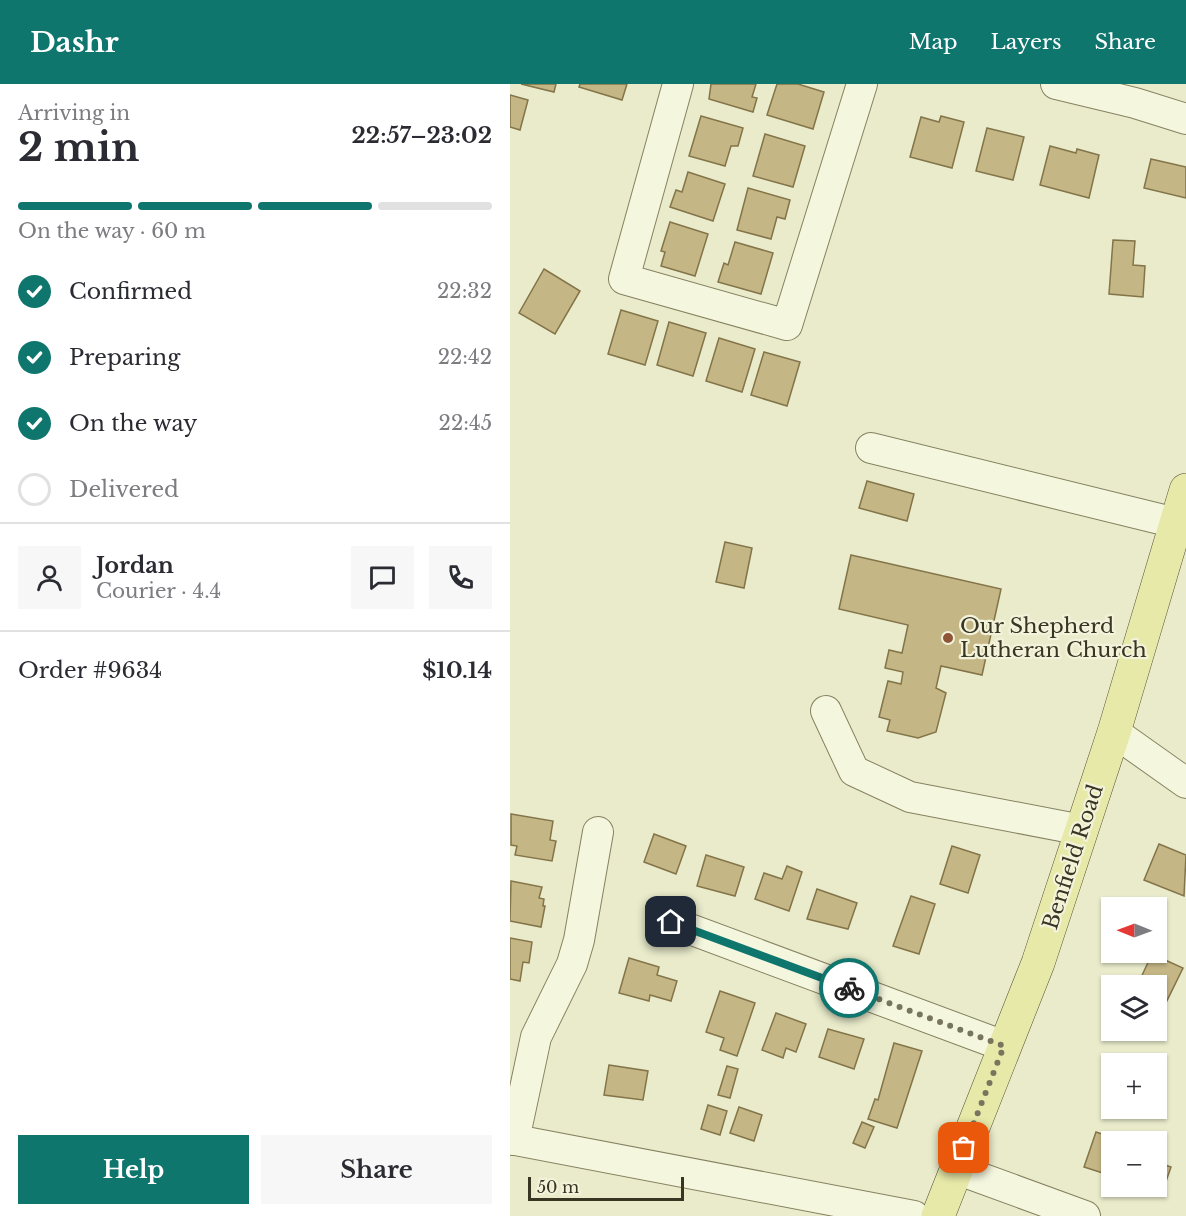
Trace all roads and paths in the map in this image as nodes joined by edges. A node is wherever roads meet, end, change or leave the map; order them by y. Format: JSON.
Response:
{"nodes":[{"id":1,"x":678,"y":84,"type":"edge"},
{"id":2,"x":862,"y":84,"type":"edge"},
{"id":3,"x":1056,"y":84,"type":"edge"},
{"id":4,"x":1186,"y":119,"type":"edge"},
{"id":5,"x":871,"y":448,"type":"dead end"},
{"id":6,"x":1186,"y":490,"type":"edge"},
{"id":7,"x":1178,"y":533,"type":"edge"},
{"id":8,"x":826,"y":711,"type":"dead end"},
{"id":9,"x":1114,"y":732,"type":"junction"},
{"id":10,"x":1186,"y":783,"type":"edge"},
{"id":11,"x":1082,"y":830,"type":"junction"},
{"id":12,"x":598,"y":832,"type":"dead end"},
{"id":13,"x":671,"y":922,"type":"dead end"},
{"id":14,"x":1004,"y":1046,"type":"junction"},
{"id":15,"x":512,"y":1140,"type":"edge"},
{"id":16,"x":956,"y":1169,"type":"junction"},
{"id":17,"x":915,"y":1216,"type":"edge"},
{"id":18,"x":938,"y":1216,"type":"edge"},
{"id":19,"x":1085,"y":1216,"type":"edge"}],
"edges":[{"from":1,"to":2,"type":"street"},
{"from":3,"to":4,"type":"street"},
{"from":5,"to":7,"type":"street"},
{"from":6,"to":7,"type":"main road","name":"Benfield Road"},
{"from":7,"to":9,"type":"main road","name":"Benfield Road"},
{"from":8,"to":11,"type":"street"},
{"from":9,"to":10,"type":"street"},
{"from":9,"to":11,"type":"main road","name":"Benfield Road"},
{"from":11,"to":14,"type":"main road","name":"Benfield Road"},
{"from":12,"to":15,"type":"street"},
{"from":13,"to":14,"type":"street"},
{"from":14,"to":16,"type":"main road","name":"Benfield Road"},
{"from":15,"to":17,"type":"street"},
{"from":16,"to":18,"type":"main road","name":"Benfield Road"},
{"from":16,"to":19,"type":"street"}]}
